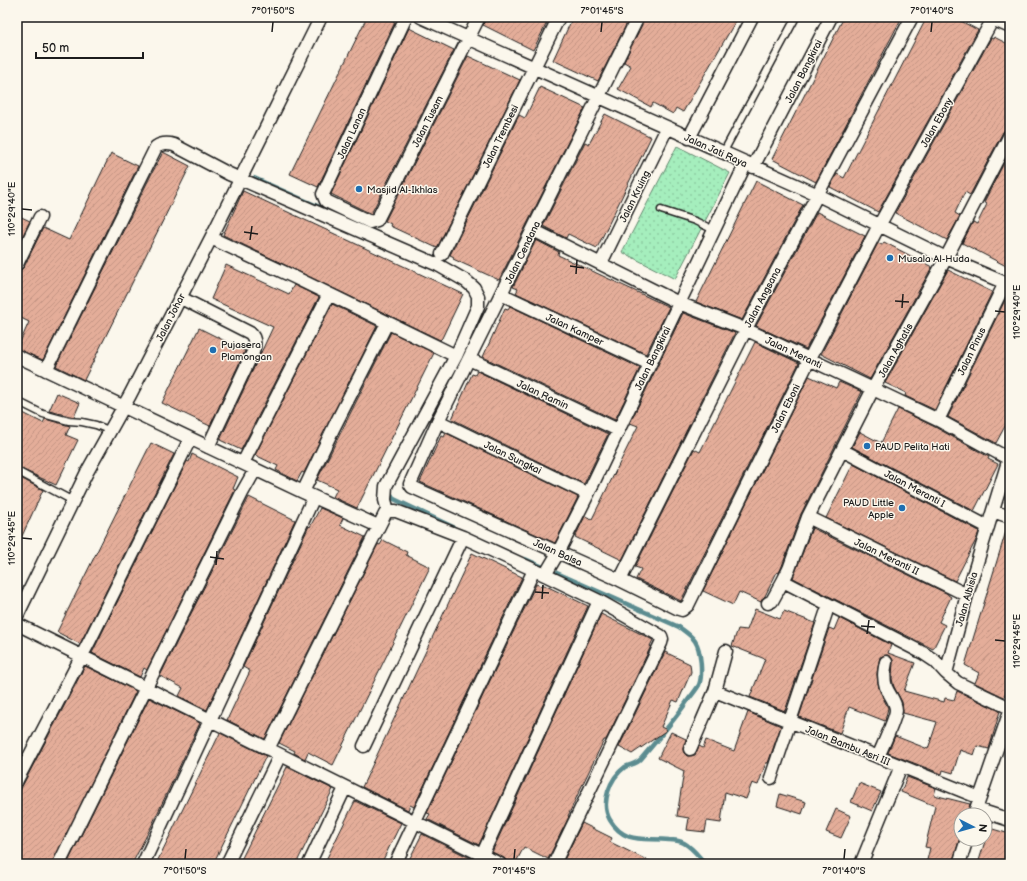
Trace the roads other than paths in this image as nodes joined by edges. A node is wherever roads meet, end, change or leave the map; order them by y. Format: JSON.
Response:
{"nodes":[{"id":1,"x":321,"y":17,"type":"edge"},
{"id":2,"x":406,"y":17,"type":"edge"},
{"id":3,"x":421,"y":17,"type":"edge"},
{"id":4,"x":479,"y":17,"type":"edge"},
{"id":5,"x":559,"y":17,"type":"edge"},
{"id":6,"x":638,"y":17,"type":"edge"},
{"id":7,"x":752,"y":17,"type":"edge"},
{"id":8,"x":796,"y":17,"type":"edge"},
{"id":9,"x":831,"y":17,"type":"edge"},
{"id":10,"x":912,"y":17,"type":"edge"},
{"id":11,"x":992,"y":18,"type":"edge"},
{"id":12,"x":1010,"y":28,"type":"edge"},
{"id":13,"x":468,"y":39,"type":"junction"},
{"id":14,"x":533,"y":68,"type":"junction"},
{"id":15,"x":599,"y":96,"type":"junction"},
{"id":16,"x":667,"y":128,"type":"junction"},
{"id":17,"x":1010,"y":135,"type":"edge"},
{"id":18,"x":689,"y":138,"type":"junction"},
{"id":19,"x":723,"y":153,"type":"junction"},
{"id":20,"x":750,"y":165,"type":"junction"},
{"id":21,"x":235,"y":176,"type":"junction"},
{"id":22,"x":816,"y":194,"type":"junction"},
{"id":23,"x":661,"y":210,"type":"dead end"},
{"id":24,"x":337,"y":214,"type":"junction"},
{"id":25,"x":40,"y":217,"type":"dead end"},
{"id":26,"x":373,"y":222,"type":"joint"},
{"id":27,"x":879,"y":226,"type":"junction"},
{"id":28,"x":533,"y":230,"type":"junction"},
{"id":29,"x":714,"y":230,"type":"junction"},
{"id":30,"x":211,"y":238,"type":"junction"},
{"id":31,"x":442,"y":254,"type":"dead end"},
{"id":32,"x":946,"y":258,"type":"junction"},
{"id":33,"x":601,"y":263,"type":"junction"},
{"id":34,"x":17,"y":264,"type":"edge"},
{"id":35,"x":1008,"y":284,"type":"edge"},
{"id":36,"x":329,"y":294,"type":"junction"},
{"id":37,"x":501,"y":294,"type":"junction"},
{"id":38,"x":180,"y":298,"type":"junction"},
{"id":39,"x":679,"y":303,"type":"junction"},
{"id":40,"x":387,"y":323,"type":"junction"},
{"id":41,"x":745,"y":329,"type":"junction"},
{"id":42,"x":17,"y":356,"type":"edge"},
{"id":43,"x":456,"y":356,"type":"junction"},
{"id":44,"x":469,"y":359,"type":"junction"},
{"id":45,"x":809,"y":360,"type":"junction"},
{"id":46,"x":650,"y":364,"type":"junction"},
{"id":47,"x":46,"y":370,"type":"junction"},
{"id":48,"x":873,"y":389,"type":"junction"},
{"id":49,"x":17,"y":401,"type":"edge"},
{"id":50,"x":124,"y":406,"type":"junction"},
{"id":51,"x":938,"y":420,"type":"junction"},
{"id":52,"x":438,"y":421,"type":"junction"},
{"id":53,"x":618,"y":430,"type":"junction"},
{"id":54,"x":111,"y":431,"type":"junction"},
{"id":55,"x":190,"y":439,"type":"junction"},
{"id":56,"x":208,"y":447,"type":"junction"},
{"id":57,"x":842,"y":450,"type":"junction"},
{"id":58,"x":1009,"y":457,"type":"edge"},
{"id":59,"x":243,"y":463,"type":"junction"},
{"id":60,"x":255,"y":470,"type":"junction"},
{"id":61,"x":17,"y":471,"type":"edge"},
{"id":62,"x":412,"y":487,"type":"joint"},
{"id":63,"x":588,"y":494,"type":"junction"},
{"id":64,"x":308,"y":495,"type":"junction"},
{"id":65,"x":73,"y":501,"type":"junction"},
{"id":66,"x":388,"y":511,"type":"junction"},
{"id":67,"x":993,"y":511,"type":"junction"},
{"id":68,"x":808,"y":517,"type":"junction"},
{"id":69,"x":1010,"y":517,"type":"edge"},
{"id":70,"x":378,"y":526,"type":"junction"},
{"id":71,"x":988,"y":527,"type":"junction"},
{"id":72,"x":463,"y":537,"type":"junction"},
{"id":73,"x":557,"y":554,"type":"junction"},
{"id":74,"x":542,"y":572,"type":"junction"},
{"id":75,"x":620,"y":580,"type":"junction"},
{"id":76,"x":783,"y":581,"type":"junction"},
{"id":77,"x":694,"y":591,"type":"joint"},
{"id":78,"x":967,"y":595,"type":"junction"},
{"id":79,"x":599,"y":601,"type":"junction"},
{"id":80,"x":768,"y":603,"type":"dead end"},
{"id":81,"x":826,"y":613,"type":"dead end"},
{"id":82,"x":17,"y":616,"type":"edge"},
{"id":83,"x":17,"y":624,"type":"edge"},
{"id":84,"x":726,"y":651,"type":"dead end"},
{"id":85,"x":82,"y":656,"type":"junction"},
{"id":86,"x":886,"y":662,"type":"dead end"},
{"id":87,"x":946,"y":673,"type":"junction"},
{"id":88,"x":147,"y":688,"type":"junction"},
{"id":89,"x":715,"y":691,"type":"junction"},
{"id":90,"x":1010,"y":710,"type":"edge"},
{"id":91,"x":210,"y":719,"type":"junction"},
{"id":92,"x":789,"y":721,"type":"junction"},
{"id":93,"x":1005,"y":738,"type":"edge"},
{"id":94,"x":364,"y":746,"type":"dead end"},
{"id":95,"x":268,"y":749,"type":"junction"},
{"id":96,"x":690,"y":749,"type":"dead end"},
{"id":97,"x":280,"y":755,"type":"junction"},
{"id":98,"x":878,"y":757,"type":"junction"},
{"id":99,"x":901,"y":766,"type":"junction"},
{"id":100,"x":770,"y":778,"type":"dead end"},
{"id":101,"x":17,"y":780,"type":"edge"},
{"id":102,"x":345,"y":788,"type":"junction"},
{"id":103,"x":977,"y":807,"type":"edge"},
{"id":104,"x":993,"y":813,"type":"edge"},
{"id":105,"x":1010,"y":820,"type":"edge"},
{"id":106,"x":415,"y":823,"type":"junction"},
{"id":107,"x":964,"y":847,"type":"edge"},
{"id":108,"x":480,"y":860,"type":"edge"},
{"id":109,"x":60,"y":864,"type":"edge"},
{"id":110,"x":142,"y":864,"type":"edge"},
{"id":111,"x":227,"y":864,"type":"edge"},
{"id":112,"x":309,"y":864,"type":"edge"},
{"id":113,"x":395,"y":864,"type":"edge"},
{"id":114,"x":500,"y":864,"type":"edge"},
{"id":115,"x":554,"y":864,"type":"edge"},
{"id":116,"x":860,"y":864,"type":"edge"},
{"id":117,"x":959,"y":864,"type":"edge"}],
"edges":[{"from":1,"to":21,"type":"street","name":"Jalan Johar"},
{"from":2,"to":24,"type":"street","name":"Jalan Lanan"},
{"from":3,"to":13,"type":"street","name":"Jalan Jati Raya"},
{"from":4,"to":13,"type":"street","name":"Jalan Tusam"},
{"from":5,"to":14,"type":"street","name":"Jalan Trembesi"},
{"from":6,"to":15,"type":"street","name":"Jalan Cendana"},
{"from":7,"to":18,"type":"street"},
{"from":8,"to":19,"type":"lane"},
{"from":9,"to":20,"type":"street","name":"Jalan Bangkirai"},
{"from":10,"to":22,"type":"street","name":"Jalan Angsana"},
{"from":11,"to":12,"type":"street"},
{"from":11,"to":27,"type":"street","name":"Jalan Ebony"},
{"from":13,"to":14,"type":"street","name":"Jalan Jati Raya"},
{"from":13,"to":26,"type":"street","name":"Jalan Tusam"},
{"from":14,"to":15,"type":"street","name":"Jalan Jati Raya"},
{"from":14,"to":31,"type":"street","name":"Jalan Trembesi"},
{"from":15,"to":16,"type":"street","name":"Jalan Jati Raya"},
{"from":15,"to":28,"type":"street","name":"Jalan Cendana"},
{"from":16,"to":18,"type":"street","name":"Jalan Jati Raya"},
{"from":16,"to":33,"type":"street","name":"Jalan Kruing"},
{"from":17,"to":32,"type":"street","name":"Jalan Aghatis"},
{"from":18,"to":19,"type":"street","name":"Jalan Jati Raya"},
{"from":19,"to":20,"type":"street","name":"Jalan Jati Raya"},
{"from":20,"to":22,"type":"street","name":"Jalan Jati Raya"},
{"from":20,"to":29,"type":"street","name":"Jalan Bangkirai"},
{"from":21,"to":24,"type":"street"},
{"from":21,"to":30,"type":"street","name":"Jalan Johar"},
{"from":21,"to":47,"type":"street"},
{"from":22,"to":27,"type":"street","name":"Jalan Jati Raya"},
{"from":22,"to":41,"type":"street","name":"Jalan Angsana"},
{"from":23,"to":29,"type":"lane"},
{"from":24,"to":26,"type":"street","name":"Jalan Lanan"},
{"from":24,"to":43,"type":"street"},
{"from":25,"to":34,"type":"street"},
{"from":27,"to":32,"type":"street","name":"Jalan Jati Raya"},
{"from":27,"to":45,"type":"street","name":"Jalan Eboni"},
{"from":28,"to":33,"type":"street","name":"Jalan Meranti"},
{"from":28,"to":37,"type":"street","name":"Jalan Cendana"},
{"from":29,"to":39,"type":"street","name":"Jalan Bangkirai"},
{"from":30,"to":36,"type":"street"},
{"from":30,"to":38,"type":"street","name":"Jalan Johar"},
{"from":32,"to":35,"type":"street","name":"Jalan Jati Raya"},
{"from":32,"to":48,"type":"street","name":"Jalan Aghatis"},
{"from":33,"to":39,"type":"street","name":"Jalan Meranti"},
{"from":35,"to":51,"type":"street","name":"Jalan Pinus"},
{"from":36,"to":40,"type":"street"},
{"from":36,"to":59,"type":"street"},
{"from":37,"to":44,"type":"street","name":"Jalan Cendana"},
{"from":37,"to":46,"type":"street","name":"Jalan Kamper"},
{"from":38,"to":50,"type":"street","name":"Jalan Johar"},
{"from":38,"to":56,"type":"street"},
{"from":39,"to":41,"type":"street","name":"Jalan Meranti"},
{"from":39,"to":46,"type":"street","name":"Jalan Bangkirai"},
{"from":40,"to":43,"type":"street"},
{"from":40,"to":64,"type":"street"},
{"from":41,"to":45,"type":"street","name":"Jalan Meranti"},
{"from":41,"to":75,"type":"street","name":"Jalan Angsana"},
{"from":42,"to":47,"type":"street"},
{"from":43,"to":66,"type":"street"},
{"from":44,"to":52,"type":"street","name":"Jalan Cendana"},
{"from":44,"to":53,"type":"street","name":"Jalan Ramin"},
{"from":45,"to":48,"type":"street","name":"Jalan Meranti"},
{"from":45,"to":77,"type":"street","name":"Jalan Eboni"},
{"from":46,"to":53,"type":"street","name":"Jalan Bangkirai"},
{"from":47,"to":50,"type":"street"},
{"from":48,"to":51,"type":"street","name":"Jalan Meranti"},
{"from":48,"to":57,"type":"street","name":"Jalan Aghatis"},
{"from":49,"to":54,"type":"lane"},
{"from":50,"to":54,"type":"street","name":"Jalan Johar"},
{"from":50,"to":55,"type":"street"},
{"from":51,"to":58,"type":"street","name":"Jalan Meranti"},
{"from":52,"to":62,"type":"street","name":"Jalan Cendana"},
{"from":52,"to":63,"type":"street","name":"Jalan Sungkai"},
{"from":53,"to":63,"type":"street","name":"Jalan Bangkirai"},
{"from":54,"to":65,"type":"street","name":"Jalan Johar"},
{"from":55,"to":56,"type":"street"},
{"from":55,"to":85,"type":"street"},
{"from":56,"to":59,"type":"street"},
{"from":57,"to":68,"type":"street","name":"Jalan Aghatis"},
{"from":57,"to":71,"type":"street","name":"Jalan Meranti I"},
{"from":58,"to":67,"type":"street","name":"Jalan Albisia"},
{"from":59,"to":60,"type":"street"},
{"from":60,"to":64,"type":"street"},
{"from":60,"to":88,"type":"street"},
{"from":61,"to":65,"type":"lane"},
{"from":62,"to":73,"type":"street","name":"Jalan Balsa"},
{"from":63,"to":73,"type":"street","name":"Jalan Bangkirai"},
{"from":64,"to":70,"type":"street"},
{"from":64,"to":91,"type":"street"},
{"from":65,"to":82,"type":"street","name":"Jalan Johar"},
{"from":66,"to":70,"type":"street"},
{"from":66,"to":72,"type":"street"},
{"from":67,"to":69,"type":"street"},
{"from":67,"to":71,"type":"street","name":"Jalan Albisia"},
{"from":68,"to":76,"type":"street","name":"Jalan Aghatis"},
{"from":68,"to":78,"type":"street","name":"Jalan Meranti II"},
{"from":70,"to":95,"type":"street"},
{"from":71,"to":78,"type":"street","name":"Jalan Albisia"},
{"from":72,"to":74,"type":"street"},
{"from":72,"to":94,"type":"street"},
{"from":73,"to":74,"type":"street","name":"Jalan Bangkirai"},
{"from":73,"to":75,"type":"street","name":"Jalan Balsa"},
{"from":74,"to":79,"type":"street"},
{"from":74,"to":106,"type":"street","name":"Jalan Bangkirai"},
{"from":75,"to":77,"type":"street","name":"Jalan Balsa"},
{"from":76,"to":80,"type":"street","name":"Jalan Aghatis"},
{"from":76,"to":87,"type":"street"},
{"from":78,"to":87,"type":"street","name":"Jalan Albisia"},
{"from":79,"to":108,"type":"street"},
{"from":79,"to":115,"type":"street"},
{"from":81,"to":92,"type":"street"},
{"from":83,"to":85,"type":"street"},
{"from":84,"to":89,"type":"street"},
{"from":85,"to":88,"type":"street"},
{"from":85,"to":101,"type":"street"},
{"from":86,"to":98,"type":"street"},
{"from":87,"to":90,"type":"street"},
{"from":88,"to":91,"type":"street"},
{"from":88,"to":109,"type":"street"},
{"from":89,"to":92,"type":"street","name":"Jalan Bambu Asri III"},
{"from":89,"to":96,"type":"street"},
{"from":90,"to":93,"type":"street"},
{"from":91,"to":95,"type":"street"},
{"from":91,"to":110,"type":"street"},
{"from":92,"to":98,"type":"street","name":"Jalan Bambu Asri III"},
{"from":92,"to":100,"type":"street"},
{"from":93,"to":103,"type":"street"},
{"from":95,"to":97,"type":"street"},
{"from":97,"to":102,"type":"street"},
{"from":97,"to":111,"type":"street"},
{"from":98,"to":99,"type":"street","name":"Jalan Bambu Asri III"},
{"from":99,"to":103,"type":"street","name":"Jalan Bambu Asri III"},
{"from":99,"to":116,"type":"street"},
{"from":102,"to":106,"type":"street"},
{"from":102,"to":112,"type":"street"},
{"from":104,"to":105,"type":"street","name":"Jalan Bambu Asri III"},
{"from":106,"to":108,"type":"street"},
{"from":106,"to":113,"type":"street","name":"Jalan Bangkirai"},
{"from":107,"to":117,"type":"street"},
{"from":108,"to":114,"type":"street"}]}
